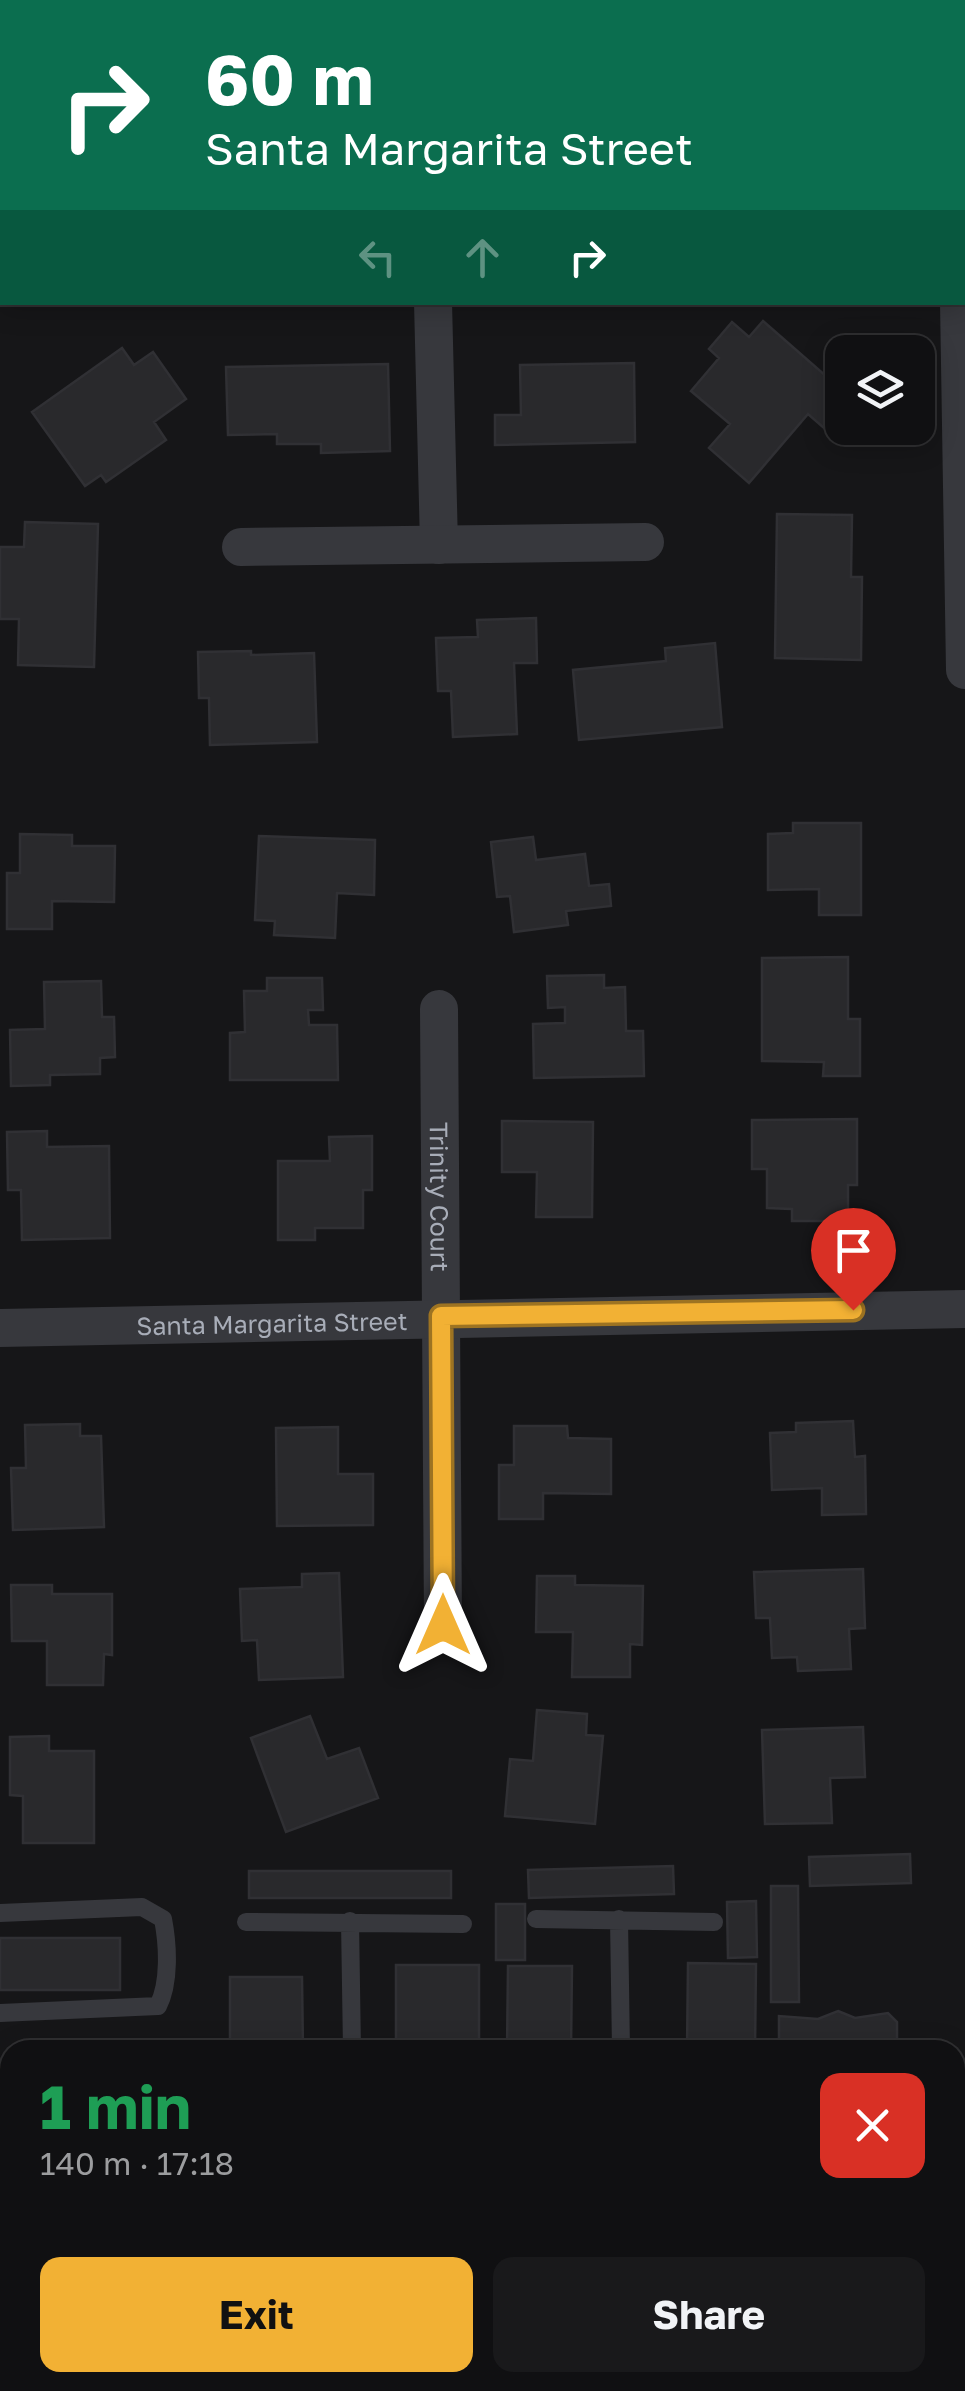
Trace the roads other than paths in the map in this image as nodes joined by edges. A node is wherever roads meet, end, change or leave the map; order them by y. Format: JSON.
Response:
{"nodes":[{"id":1,"x":434,"y":305,"type":"edge"},
{"id":2,"x":959,"y":305,"type":"edge"},
{"id":3,"x":645,"y":542,"type":"dead end"},
{"id":4,"x":439,"y":545,"type":"junction"},
{"id":5,"x":241,"y":548,"type":"dead end"},
{"id":6,"x":965,"y":670,"type":"edge"},
{"id":7,"x":439,"y":1009,"type":"dead end"},
{"id":8,"x":965,"y":1309,"type":"edge"},
{"id":9,"x":441,"y":1316,"type":"junction"},
{"id":10,"x":0,"y":1328,"type":"edge"},
{"id":11,"x":443,"y":1625,"type":"dead end"},
{"id":12,"x":0,"y":1912,"type":"edge"},
{"id":13,"x":536,"y":1919,"type":"dead end"},
{"id":14,"x":618,"y":1919,"type":"junction"},
{"id":15,"x":350,"y":1921,"type":"junction"},
{"id":16,"x":246,"y":1922,"type":"dead end"},
{"id":17,"x":714,"y":1922,"type":"dead end"},
{"id":18,"x":463,"y":1924,"type":"dead end"},
{"id":19,"x":0,"y":2013,"type":"edge"},
{"id":20,"x":352,"y":2040,"type":"edge"},
{"id":21,"x":621,"y":2040,"type":"edge"}],
"edges":[{"from":1,"to":4,"type":"street"},
{"from":2,"to":6,"type":"street"},
{"from":3,"to":4,"type":"street"},
{"from":4,"to":5,"type":"street"},
{"from":7,"to":9,"type":"street","name":"Trinity Court"},
{"from":8,"to":9,"type":"street","name":"Santa Margarita Street"},
{"from":9,"to":10,"type":"street","name":"Santa Margarita Street"},
{"from":9,"to":11,"type":"street","name":"Trinity Court"},
{"from":12,"to":19,"type":"lane"},
{"from":13,"to":14,"type":"lane"},
{"from":14,"to":17,"type":"lane"},
{"from":14,"to":21,"type":"lane"},
{"from":15,"to":16,"type":"lane"},
{"from":15,"to":18,"type":"lane"},
{"from":15,"to":20,"type":"lane"}]}
